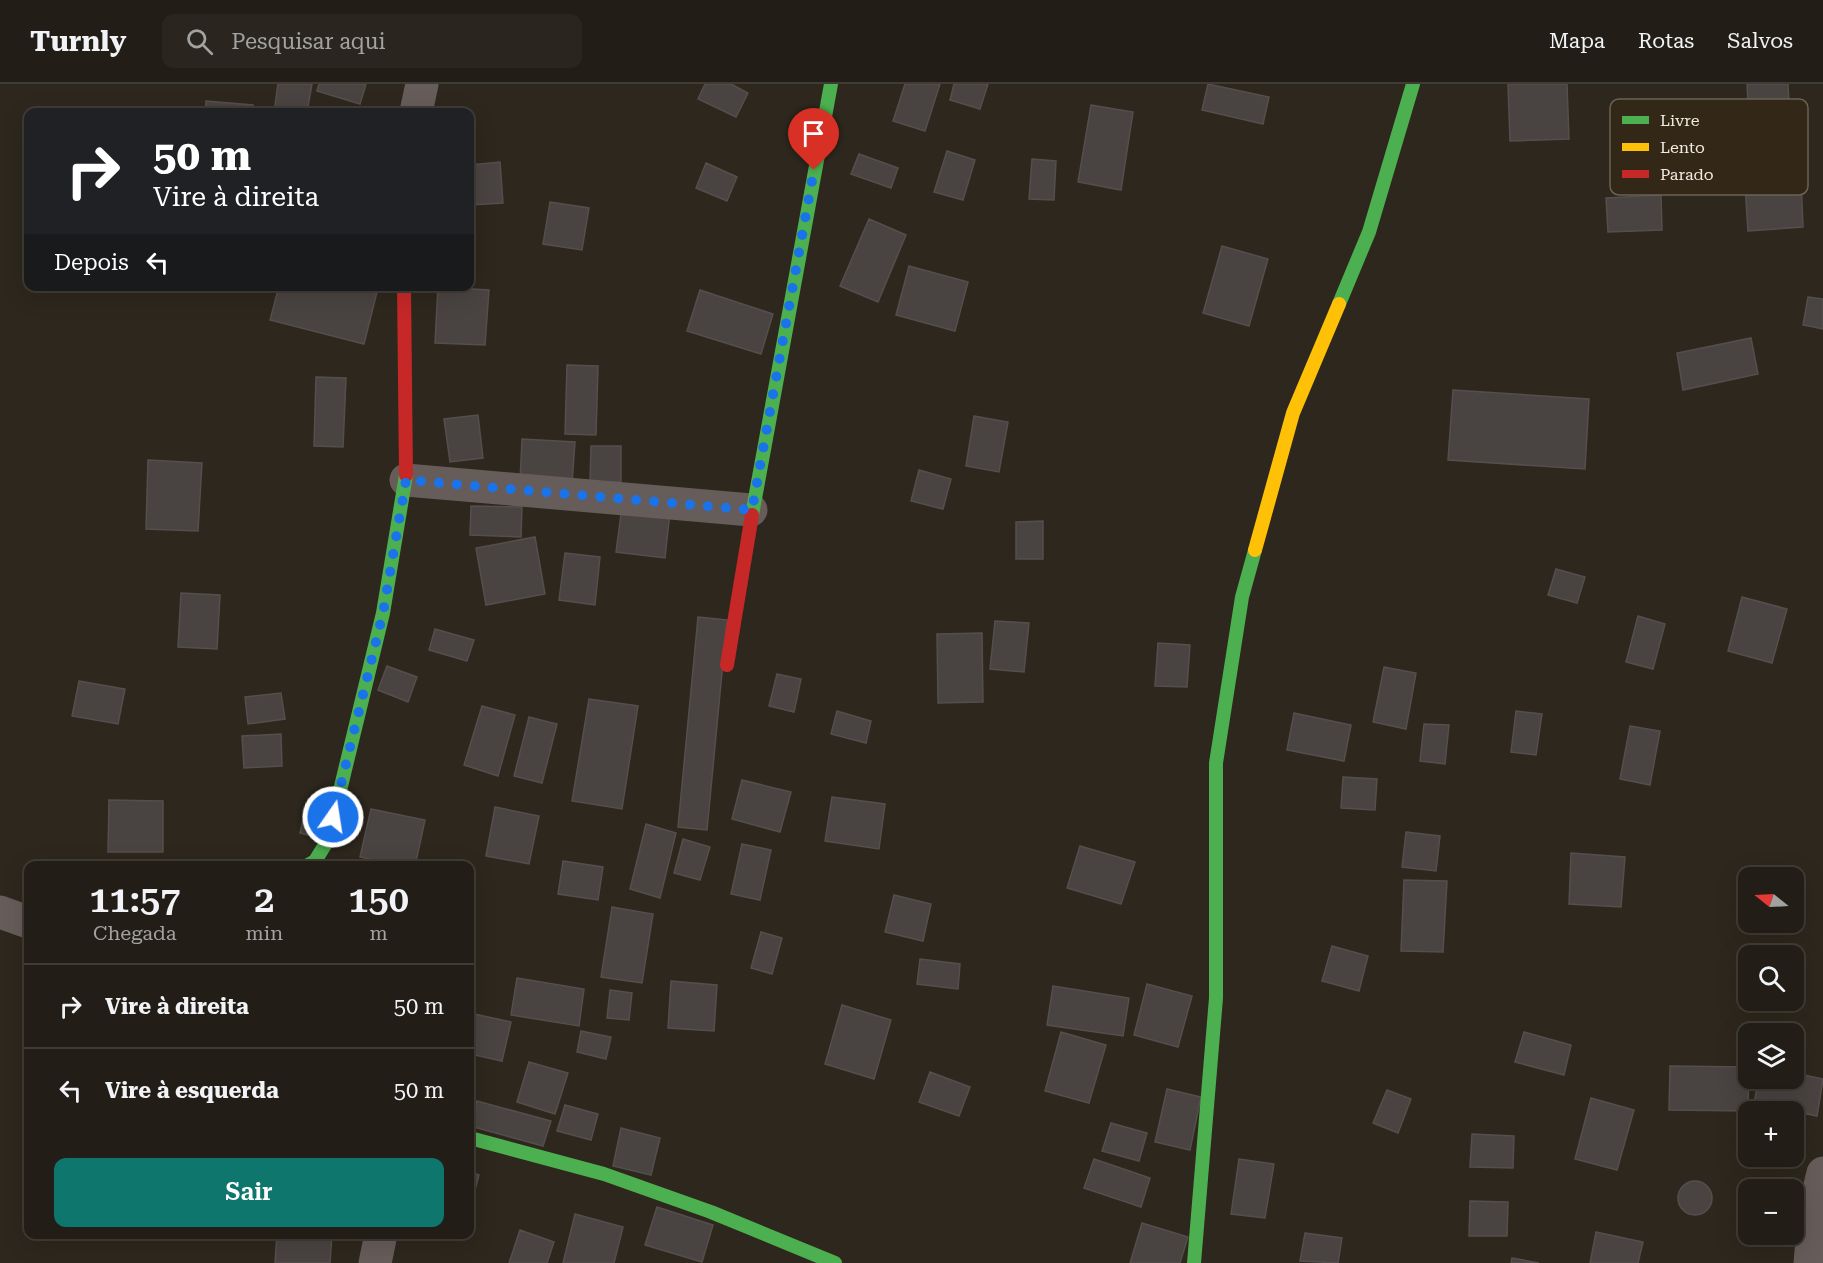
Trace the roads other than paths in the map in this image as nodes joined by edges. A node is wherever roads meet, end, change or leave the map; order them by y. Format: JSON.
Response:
{"nodes":[{"id":1,"x":422,"y":84,"type":"edge"},
{"id":2,"x":831,"y":84,"type":"edge"},
{"id":3,"x":1413,"y":84,"type":"edge"},
{"id":4,"x":417,"y":108,"type":"edge"},
{"id":5,"x":404,"y":291,"type":"edge"},
{"id":6,"x":406,"y":480,"type":"junction"},
{"id":7,"x":752,"y":510,"type":"junction"},
{"id":8,"x":727,"y":665,"type":"dead end"},
{"id":9,"x":315,"y":861,"type":"edge"},
{"id":10,"x":0,"y":912,"type":"edge"},
{"id":11,"x":24,"y":921,"type":"edge"},
{"id":12,"x":474,"y":1139,"type":"edge"},
{"id":13,"x":1823,"y":1173,"type":"edge"},
{"id":14,"x":380,"y":1239,"type":"edge"},
{"id":15,"x":375,"y":1263,"type":"edge"},
{"id":16,"x":835,"y":1263,"type":"edge"},
{"id":17,"x":1194,"y":1263,"type":"edge"},
{"id":18,"x":1810,"y":1263,"type":"edge"}],
"edges":[{"from":1,"to":4,"type":"street"},
{"from":2,"to":7,"type":"street"},
{"from":3,"to":17,"type":"street"},
{"from":5,"to":6,"type":"street"},
{"from":6,"to":7,"type":"street"},
{"from":6,"to":9,"type":"street"},
{"from":7,"to":8,"type":"street"},
{"from":10,"to":11,"type":"street"},
{"from":12,"to":16,"type":"street"},
{"from":13,"to":18,"type":"street"},
{"from":14,"to":15,"type":"street"}]}
